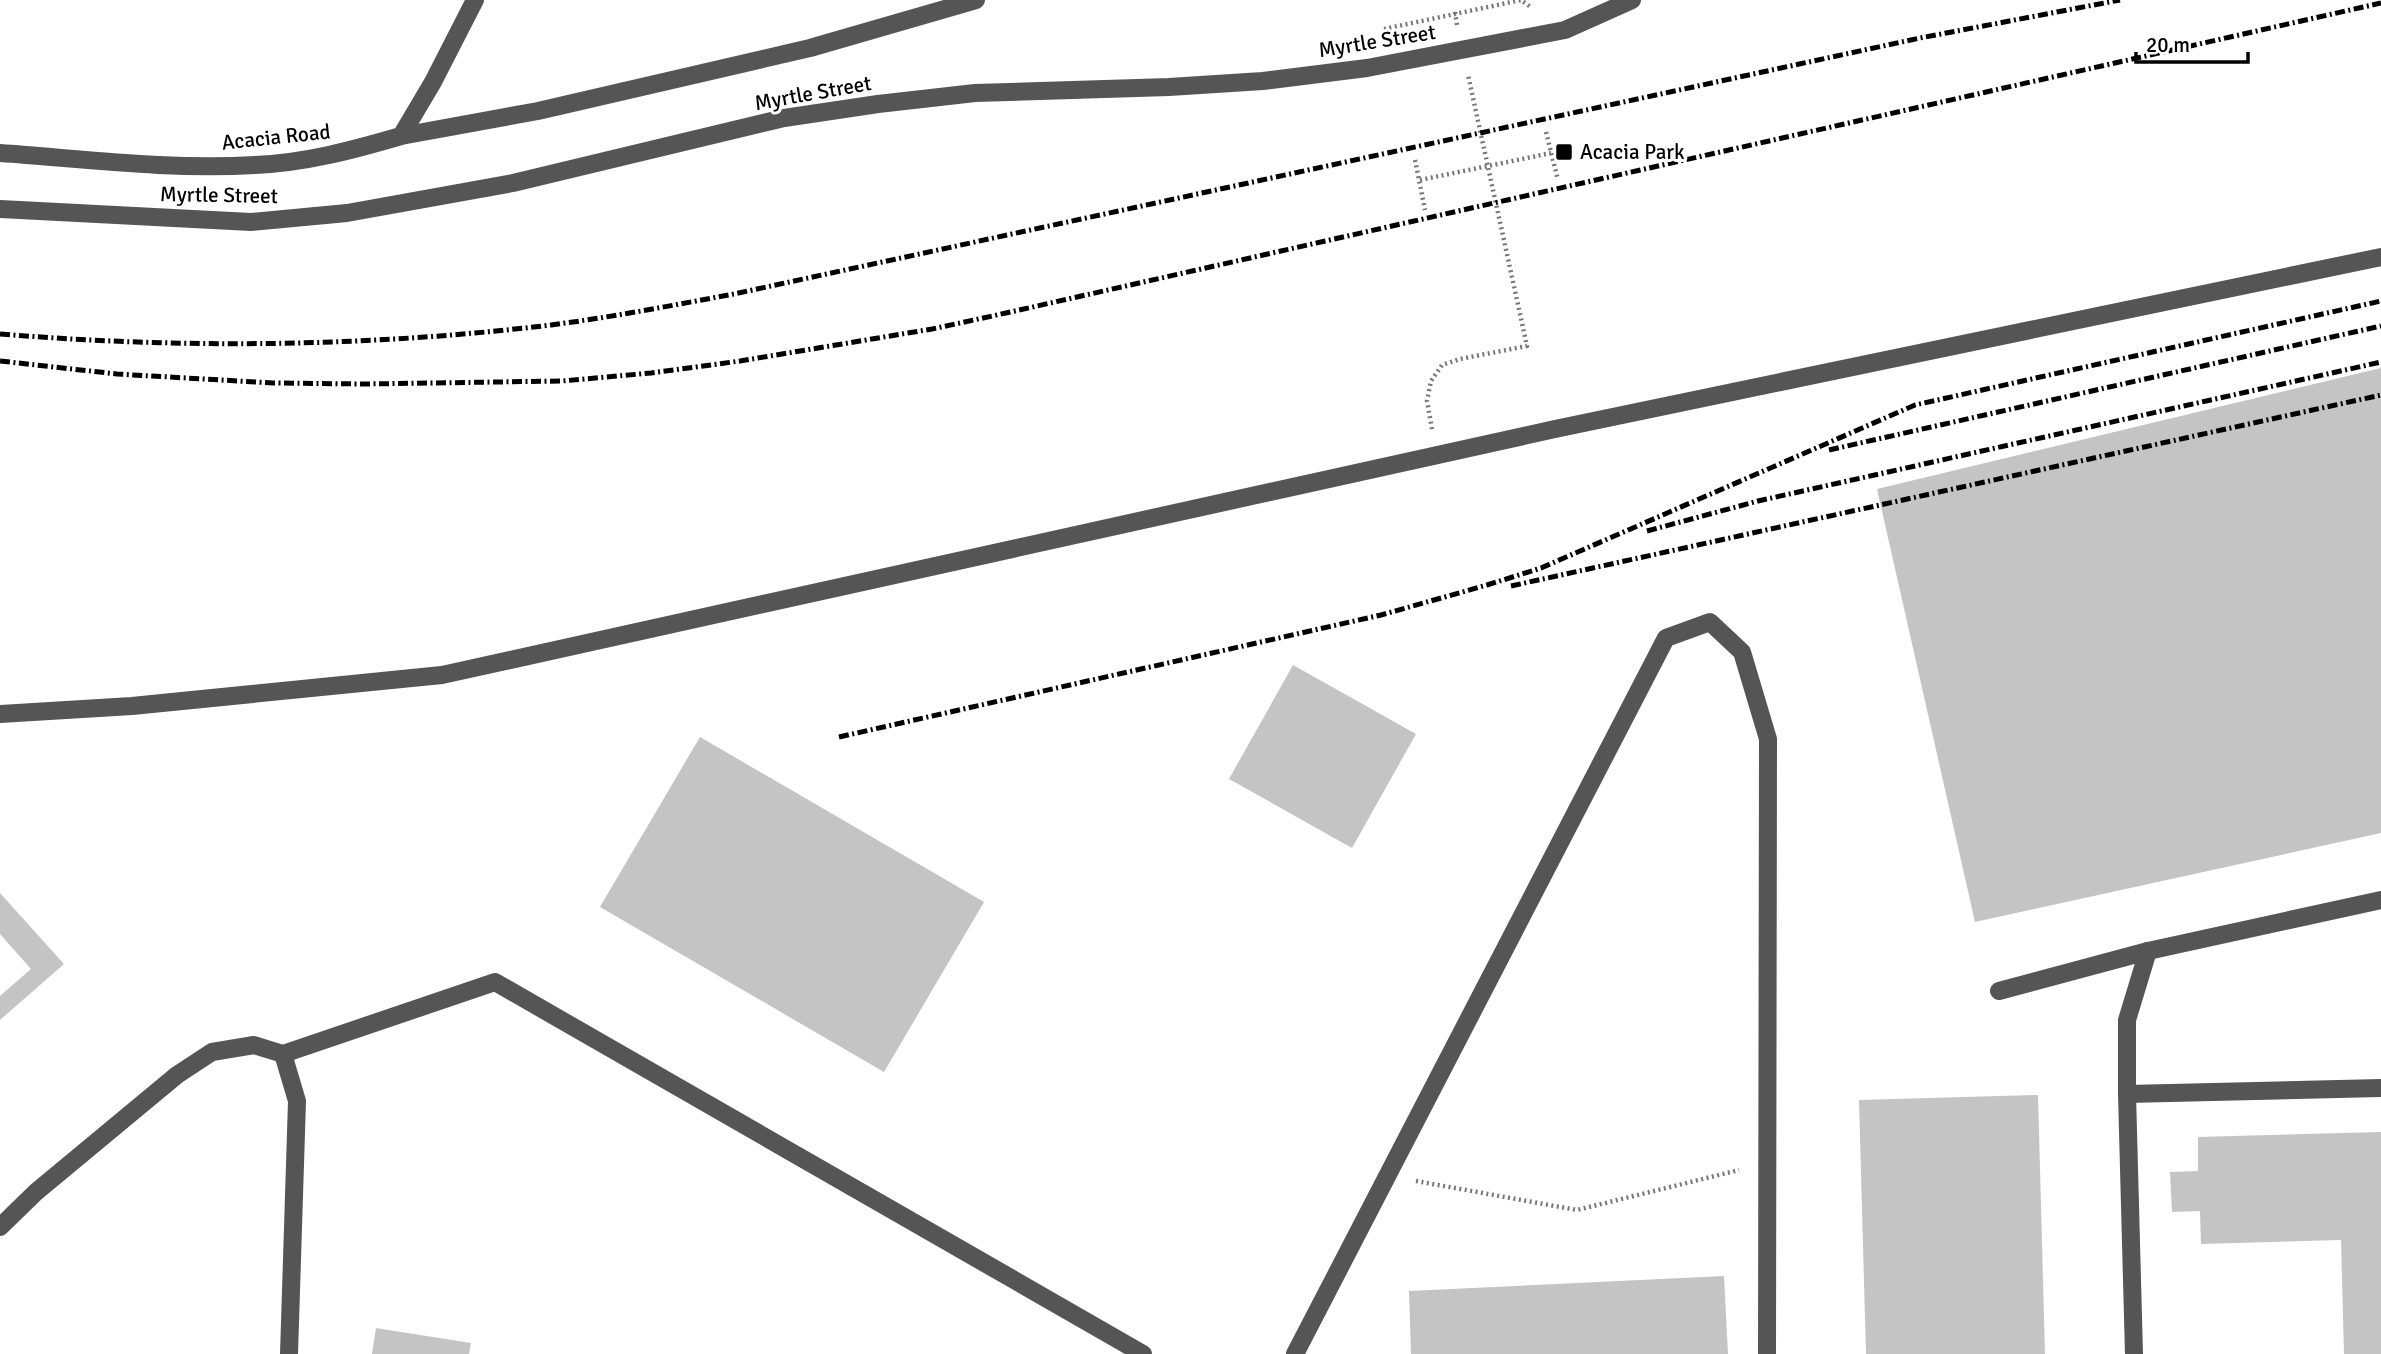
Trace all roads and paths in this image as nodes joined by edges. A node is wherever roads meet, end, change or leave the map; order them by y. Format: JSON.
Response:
{"nodes":[{"id":1,"x":475,"y":0,"type":"edge"},
{"id":2,"x":976,"y":0,"type":"edge"},
{"id":3,"x":1521,"y":0,"type":"edge"},
{"id":4,"x":1632,"y":0,"type":"edge"},
{"id":5,"x":1455,"y":12,"type":"junction"},
{"id":6,"x":1384,"y":29,"type":"dead end"},
{"id":7,"x":1460,"y":38,"type":"dead end"},
{"id":8,"x":1466,"y":64,"type":"dead end"},
{"id":9,"x":1546,"y":132,"type":"dead end"},
{"id":10,"x":401,"y":136,"type":"junction"},
{"id":11,"x":0,"y":153,"type":"edge"},
{"id":12,"x":1551,"y":153,"type":"junction"},
{"id":13,"x":1415,"y":160,"type":"dead end"},
{"id":14,"x":1488,"y":167,"type":"junction"},
{"id":15,"x":1420,"y":180,"type":"junction"},
{"id":16,"x":1558,"y":180,"type":"dead end"},
{"id":17,"x":0,"y":209,"type":"edge"},
{"id":18,"x":1425,"y":210,"type":"dead end"},
{"id":19,"x":2381,"y":257,"type":"edge"},
{"id":20,"x":1437,"y":455,"type":"junction"},
{"id":21,"x":0,"y":714,"type":"edge"},
{"id":22,"x":2381,"y":900,"type":"edge"},
{"id":23,"x":2148,"y":951,"type":"junction"},
{"id":24,"x":1999,"y":991,"type":"dead end"},
{"id":25,"x":283,"y":1054,"type":"junction"},
{"id":26,"x":2381,"y":1088,"type":"edge"},
{"id":27,"x":2127,"y":1094,"type":"junction"},
{"id":28,"x":1767,"y":1165,"type":"junction"},
{"id":29,"x":1388,"y":1176,"type":"junction"},
{"id":30,"x":0,"y":1227,"type":"edge"},
{"id":31,"x":289,"y":1354,"type":"edge"},
{"id":32,"x":1143,"y":1354,"type":"edge"},
{"id":33,"x":1295,"y":1354,"type":"edge"},
{"id":34,"x":1767,"y":1354,"type":"edge"},
{"id":35,"x":2134,"y":1354,"type":"edge"}],
"edges":[{"from":1,"to":10,"type":"street"},
{"from":2,"to":10,"type":"street","name":"Acacia Road"},
{"from":3,"to":5,"type":"path"},
{"from":4,"to":17,"type":"street","name":"Myrtle Street"},
{"from":5,"to":6,"type":"path"},
{"from":5,"to":7,"type":"path"},
{"from":8,"to":14,"type":"path"},
{"from":9,"to":12,"type":"path"},
{"from":10,"to":11,"type":"street","name":"Acacia Road"},
{"from":12,"to":14,"type":"path"},
{"from":12,"to":16,"type":"path"},
{"from":13,"to":15,"type":"path"},
{"from":14,"to":15,"type":"path"},
{"from":14,"to":20,"type":"path"},
{"from":15,"to":18,"type":"path"},
{"from":19,"to":20,"type":"street"},
{"from":20,"to":21,"type":"street"},
{"from":22,"to":23,"type":"street"},
{"from":23,"to":24,"type":"street"},
{"from":23,"to":27,"type":"street"},
{"from":25,"to":30,"type":"street"},
{"from":25,"to":31,"type":"street"},
{"from":25,"to":32,"type":"street"},
{"from":26,"to":27,"type":"street"},
{"from":27,"to":35,"type":"street"},
{"from":28,"to":29,"type":"path"},
{"from":28,"to":29,"type":"street"},
{"from":28,"to":34,"type":"street"},
{"from":29,"to":33,"type":"street"}]}
